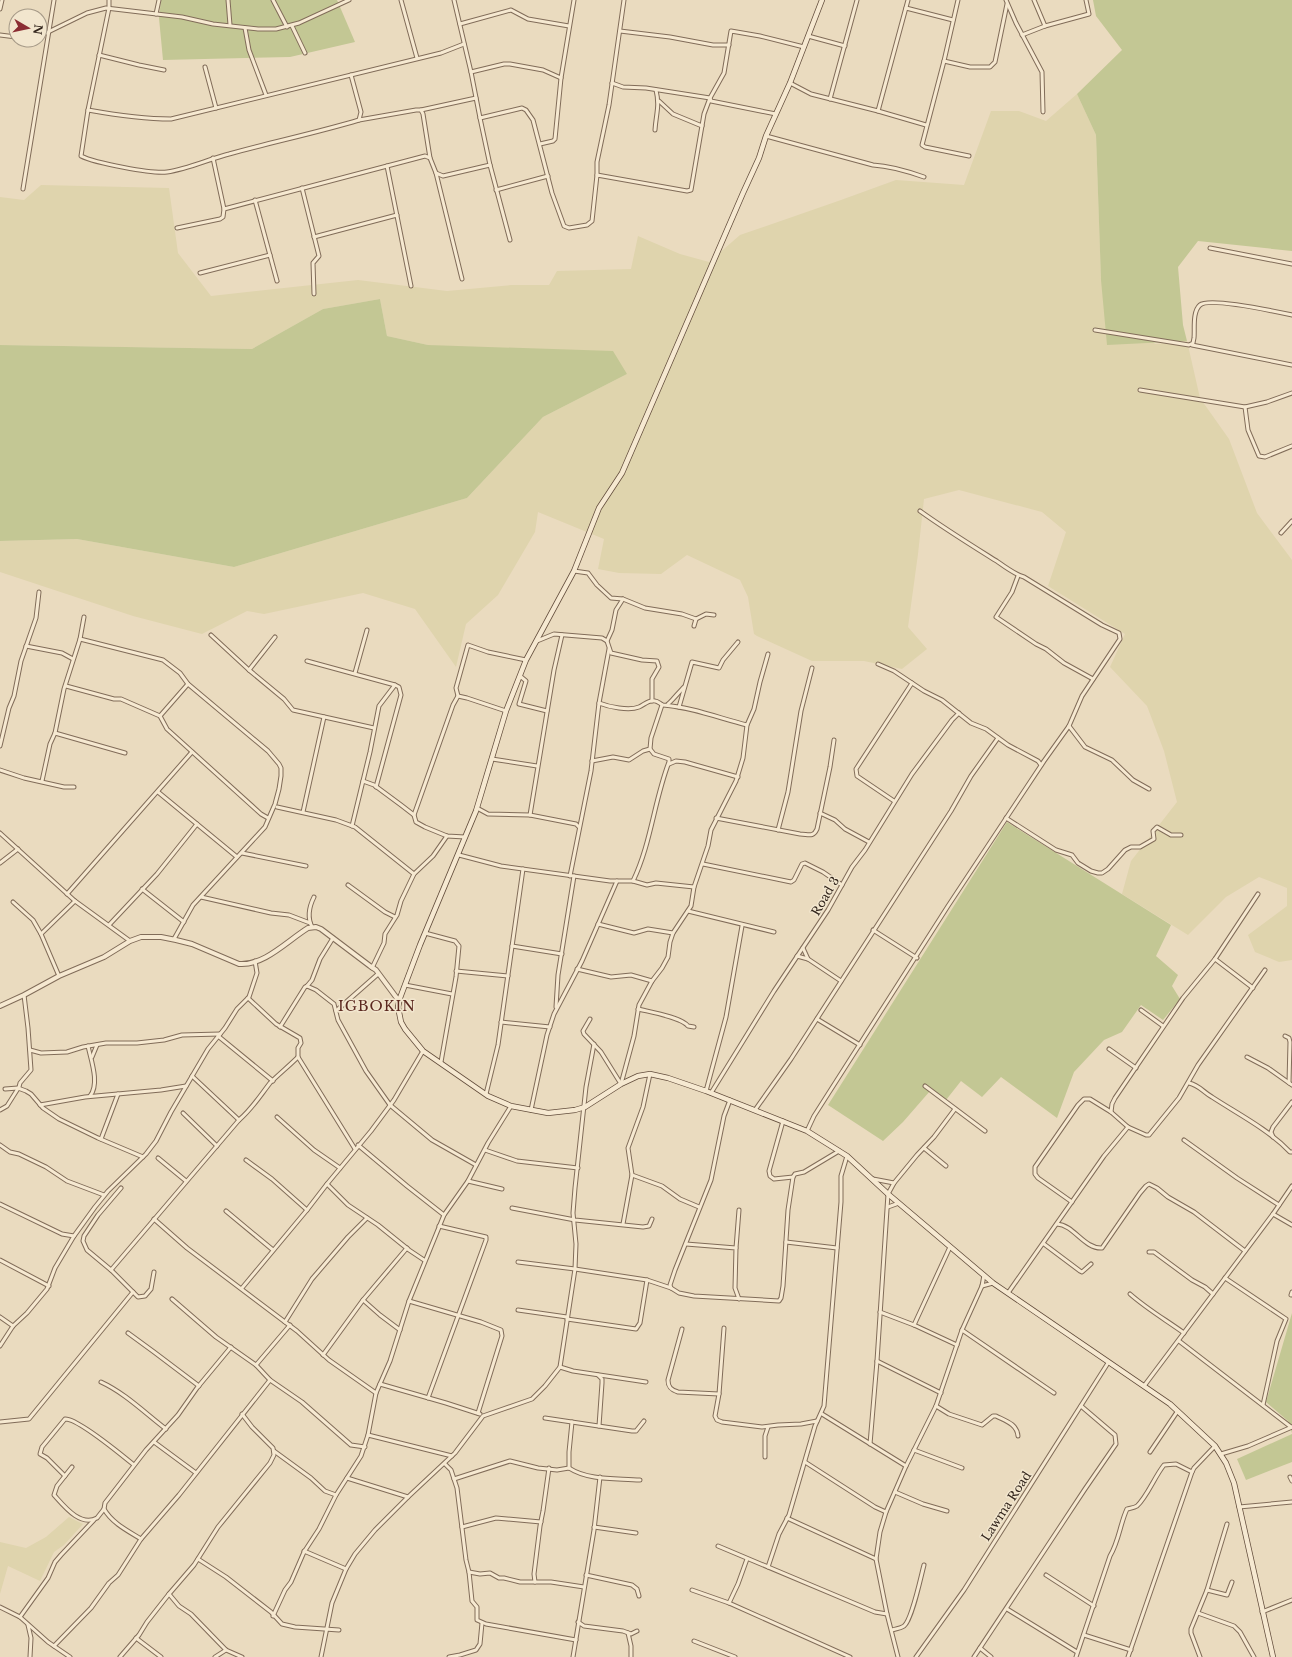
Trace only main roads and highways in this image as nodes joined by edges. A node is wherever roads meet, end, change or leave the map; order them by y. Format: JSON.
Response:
{"nodes":[{"id":1,"x":822,"y":0,"type":"edge"},
{"id":2,"x":1273,"y":1657,"type":"edge"}],
"edges":[{"from":1,"to":2,"type":"main road"}]}
